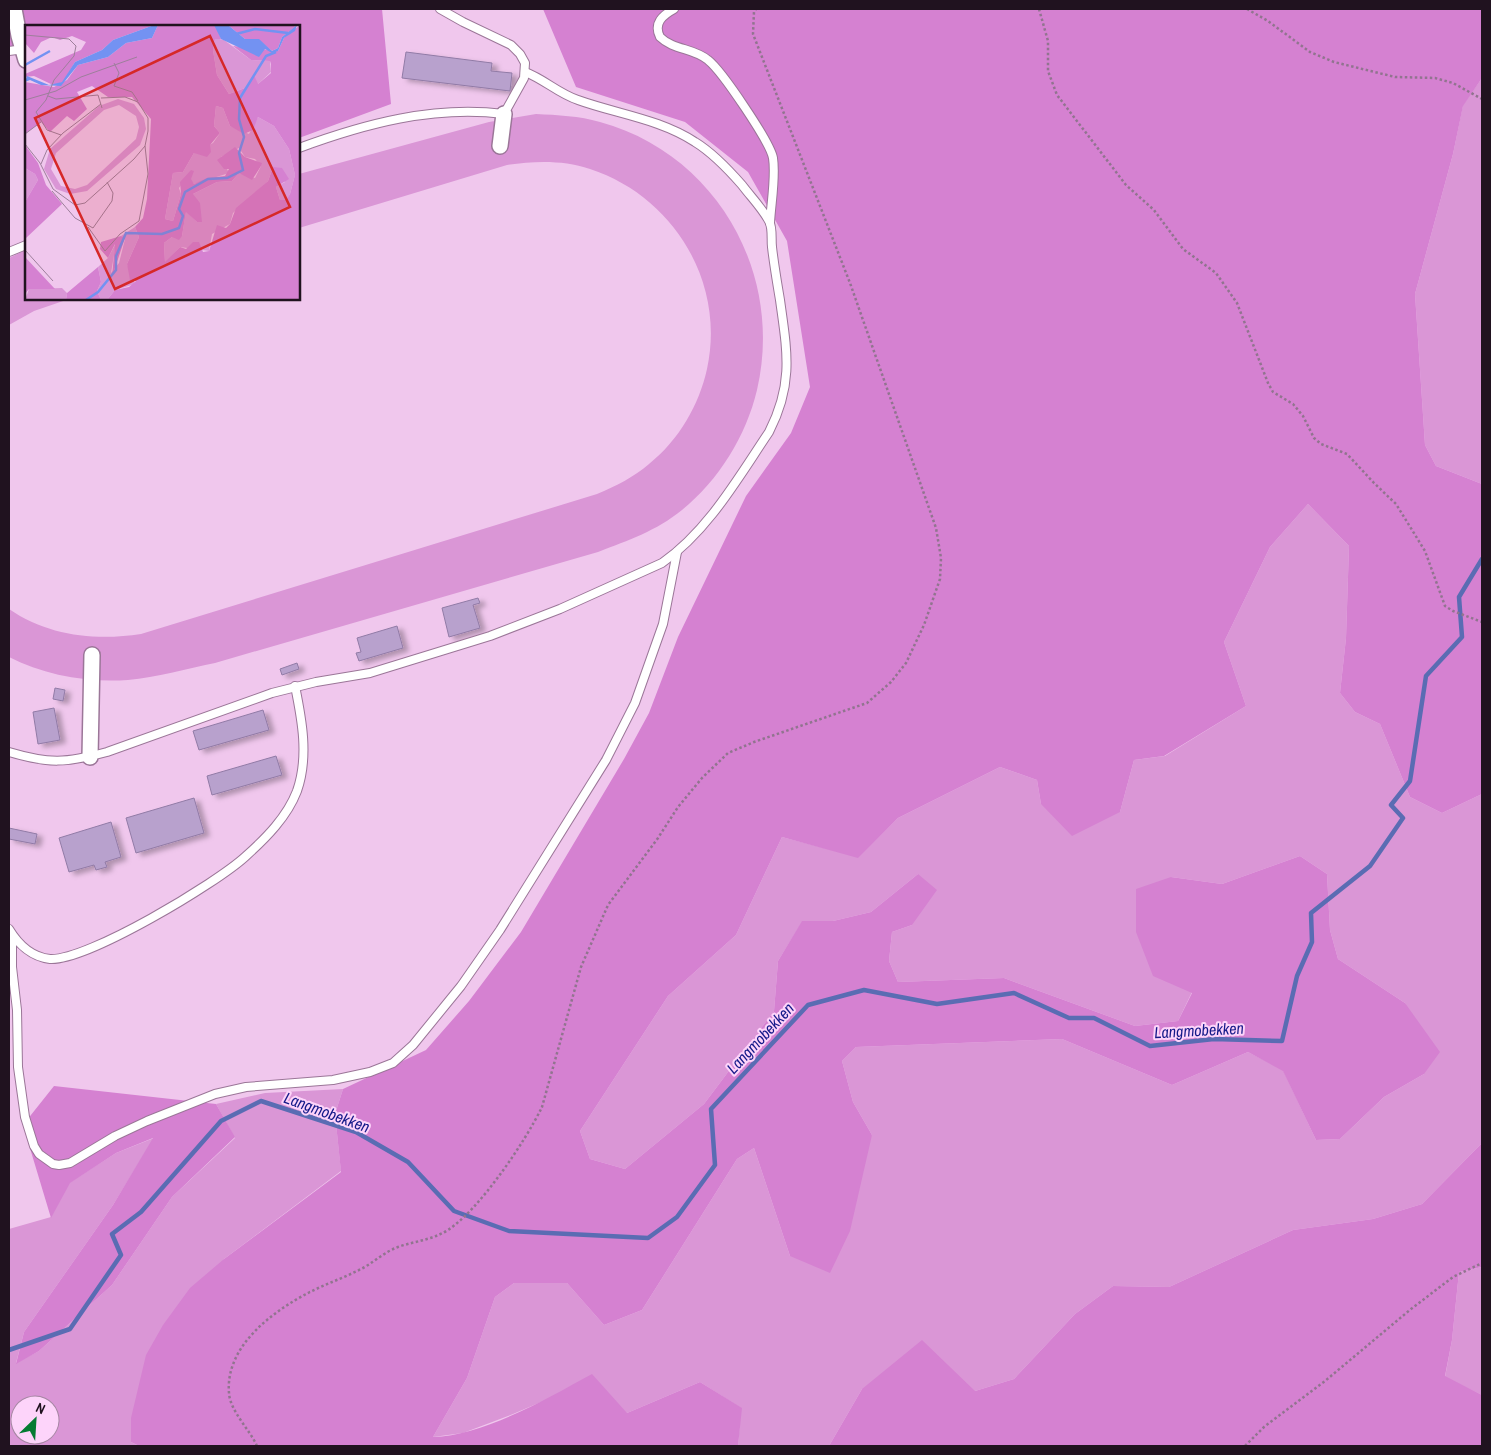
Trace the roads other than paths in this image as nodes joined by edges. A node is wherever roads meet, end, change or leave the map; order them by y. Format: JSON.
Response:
{"nodes":[{"id":1,"x":14,"y":9,"type":"edge"},
{"id":2,"x":440,"y":9,"type":"edge"},
{"id":3,"x":674,"y":9,"type":"edge"},
{"id":4,"x":20,"y":53,"type":"edge"},
{"id":5,"x":525,"y":72,"type":"junction"},
{"id":6,"x":504,"y":114,"type":"junction"},
{"id":7,"x":500,"y":146,"type":"dead end"},
{"id":8,"x":300,"y":148,"type":"edge"},
{"id":9,"x":770,"y":223,"type":"junction"},
{"id":10,"x":25,"y":245,"type":"edge"},
{"id":11,"x":9,"y":252,"type":"edge"},
{"id":12,"x":676,"y":552,"type":"junction"},
{"id":13,"x":92,"y":655,"type":"dead end"},
{"id":14,"x":295,"y":686,"type":"junction"},
{"id":15,"x":9,"y":752,"type":"edge"},
{"id":16,"x":90,"y":757,"type":"junction"},
{"id":17,"x":10,"y":932,"type":"edge"}],
"edges":[{"from":1,"to":4,"type":"street"},
{"from":2,"to":5,"type":"lane"},
{"from":3,"to":9,"type":"lane"},
{"from":5,"to":6,"type":"lane"},
{"from":5,"to":9,"type":"lane"},
{"from":6,"to":7,"type":"street"},
{"from":6,"to":8,"type":"lane"},
{"from":9,"to":12,"type":"lane"},
{"from":10,"to":11,"type":"lane"},
{"from":12,"to":14,"type":"lane"},
{"from":12,"to":17,"type":"lane"},
{"from":13,"to":16,"type":"street"},
{"from":14,"to":16,"type":"lane"},
{"from":14,"to":17,"type":"lane"},
{"from":15,"to":16,"type":"lane"}]}
